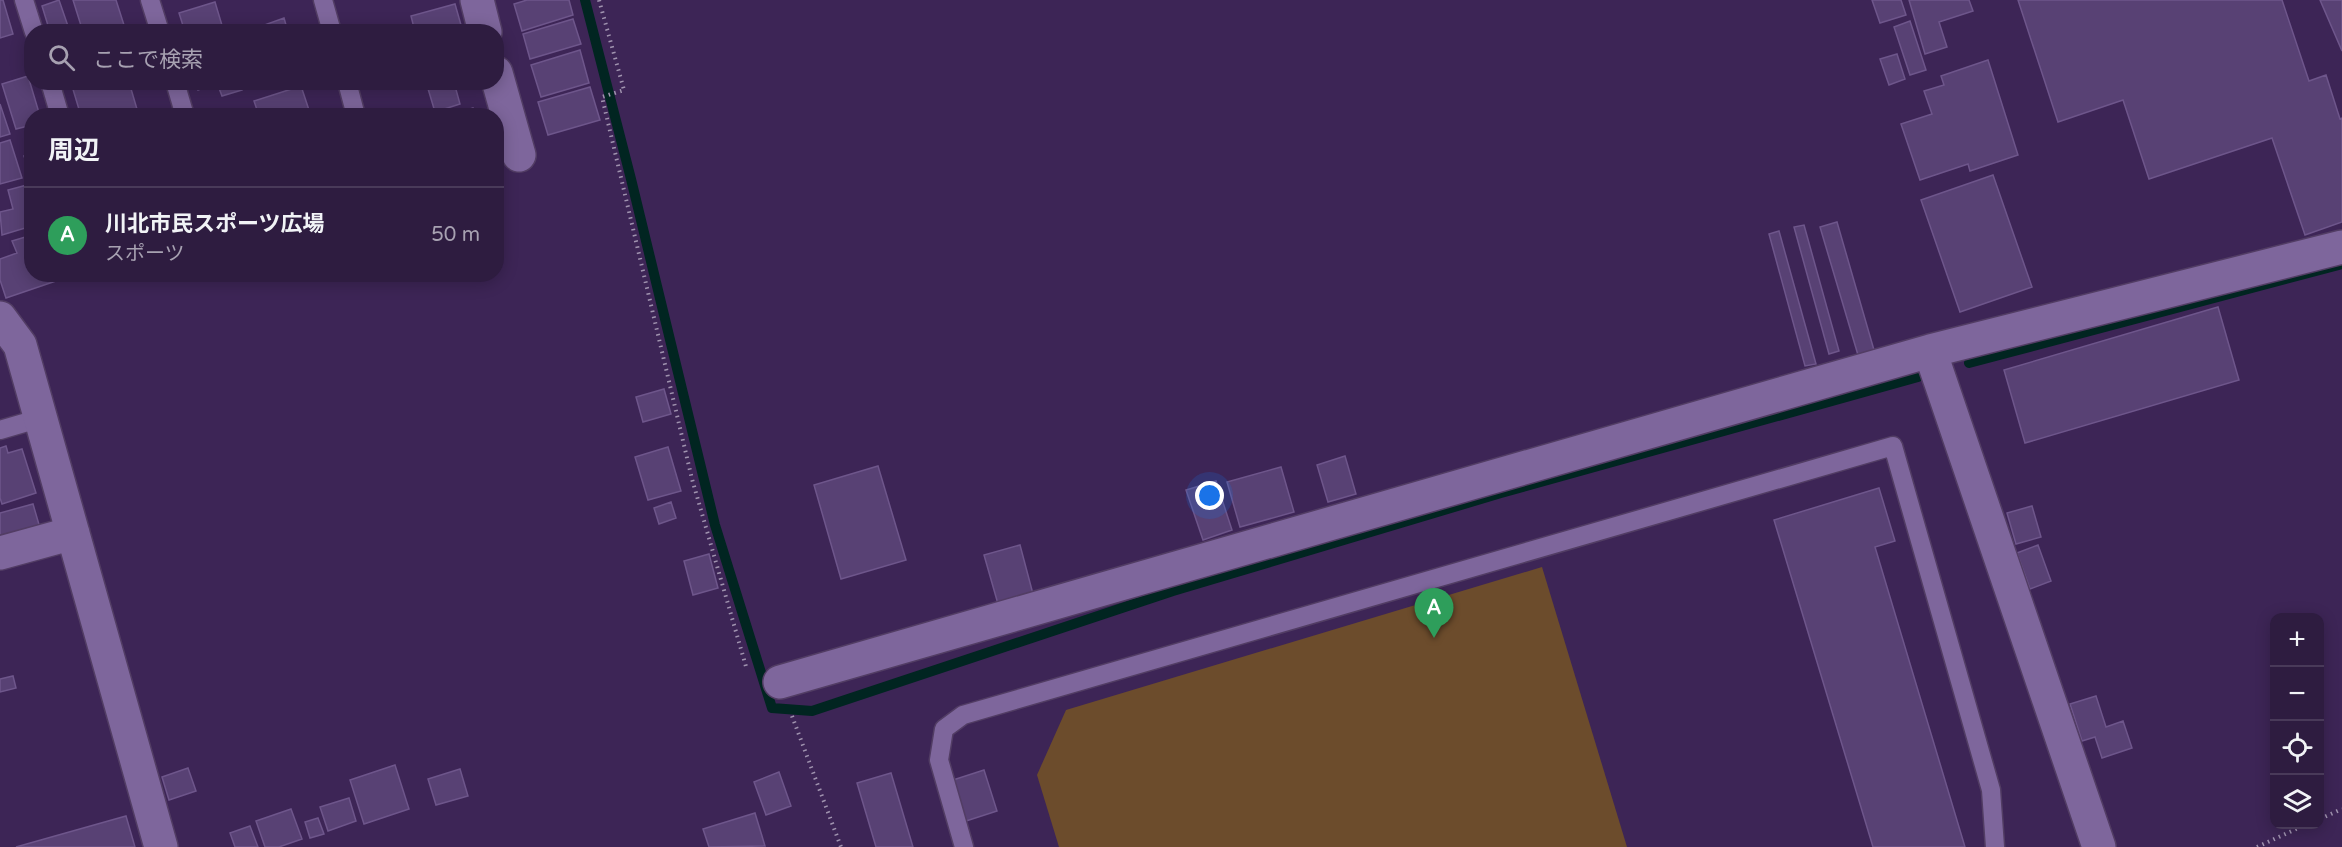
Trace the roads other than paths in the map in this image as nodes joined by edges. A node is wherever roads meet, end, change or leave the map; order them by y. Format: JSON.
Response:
{"nodes":[{"id":1,"x":24,"y":0,"type":"edge"},
{"id":2,"x":150,"y":0,"type":"edge"},
{"id":3,"x":323,"y":0,"type":"edge"},
{"id":4,"x":477,"y":0,"type":"edge"},
{"id":5,"x":32,"y":24,"type":"edge"},
{"id":6,"x":158,"y":24,"type":"edge"},
{"id":7,"x":330,"y":24,"type":"edge"},
{"id":8,"x":483,"y":24,"type":"edge"},
{"id":9,"x":52,"y":90,"type":"edge"},
{"id":10,"x":177,"y":90,"type":"edge"},
{"id":11,"x":349,"y":90,"type":"edge"},
{"id":12,"x":501,"y":90,"type":"edge"},
{"id":13,"x":58,"y":108,"type":"edge"},
{"id":14,"x":183,"y":108,"type":"edge"},
{"id":15,"x":354,"y":108,"type":"edge"},
{"id":16,"x":519,"y":155,"type":"dead end"},
{"id":17,"x":2342,"y":247,"type":"edge"},
{"id":18,"x":0,"y":318,"type":"edge"},
{"id":19,"x":1930,"y":351,"type":"junction"},
{"id":20,"x":41,"y":418,"type":"junction"},
{"id":21,"x":0,"y":430,"type":"edge"},
{"id":22,"x":73,"y":533,"type":"junction"},
{"id":23,"x":0,"y":553,"type":"edge"},
{"id":24,"x":764,"y":680,"type":"road end"},
{"id":25,"x":161,"y":847,"type":"edge"},
{"id":26,"x":964,"y":847,"type":"edge"},
{"id":27,"x":1995,"y":847,"type":"edge"},
{"id":28,"x":2099,"y":847,"type":"edge"}],
"edges":[{"from":1,"to":5,"type":"lane"},
{"from":2,"to":6,"type":"lane"},
{"from":3,"to":7,"type":"lane"},
{"from":4,"to":8,"type":"street"},
{"from":9,"to":13,"type":"lane"},
{"from":10,"to":14,"type":"lane"},
{"from":11,"to":15,"type":"lane"},
{"from":12,"to":16,"type":"street"},
{"from":17,"to":19,"type":"street"},
{"from":18,"to":20,"type":"street"},
{"from":19,"to":24,"type":"street"},
{"from":19,"to":28,"type":"street"},
{"from":20,"to":21,"type":"lane"},
{"from":20,"to":22,"type":"street"},
{"from":22,"to":23,"type":"street"},
{"from":22,"to":25,"type":"street"},
{"from":26,"to":27,"type":"lane"}]}
